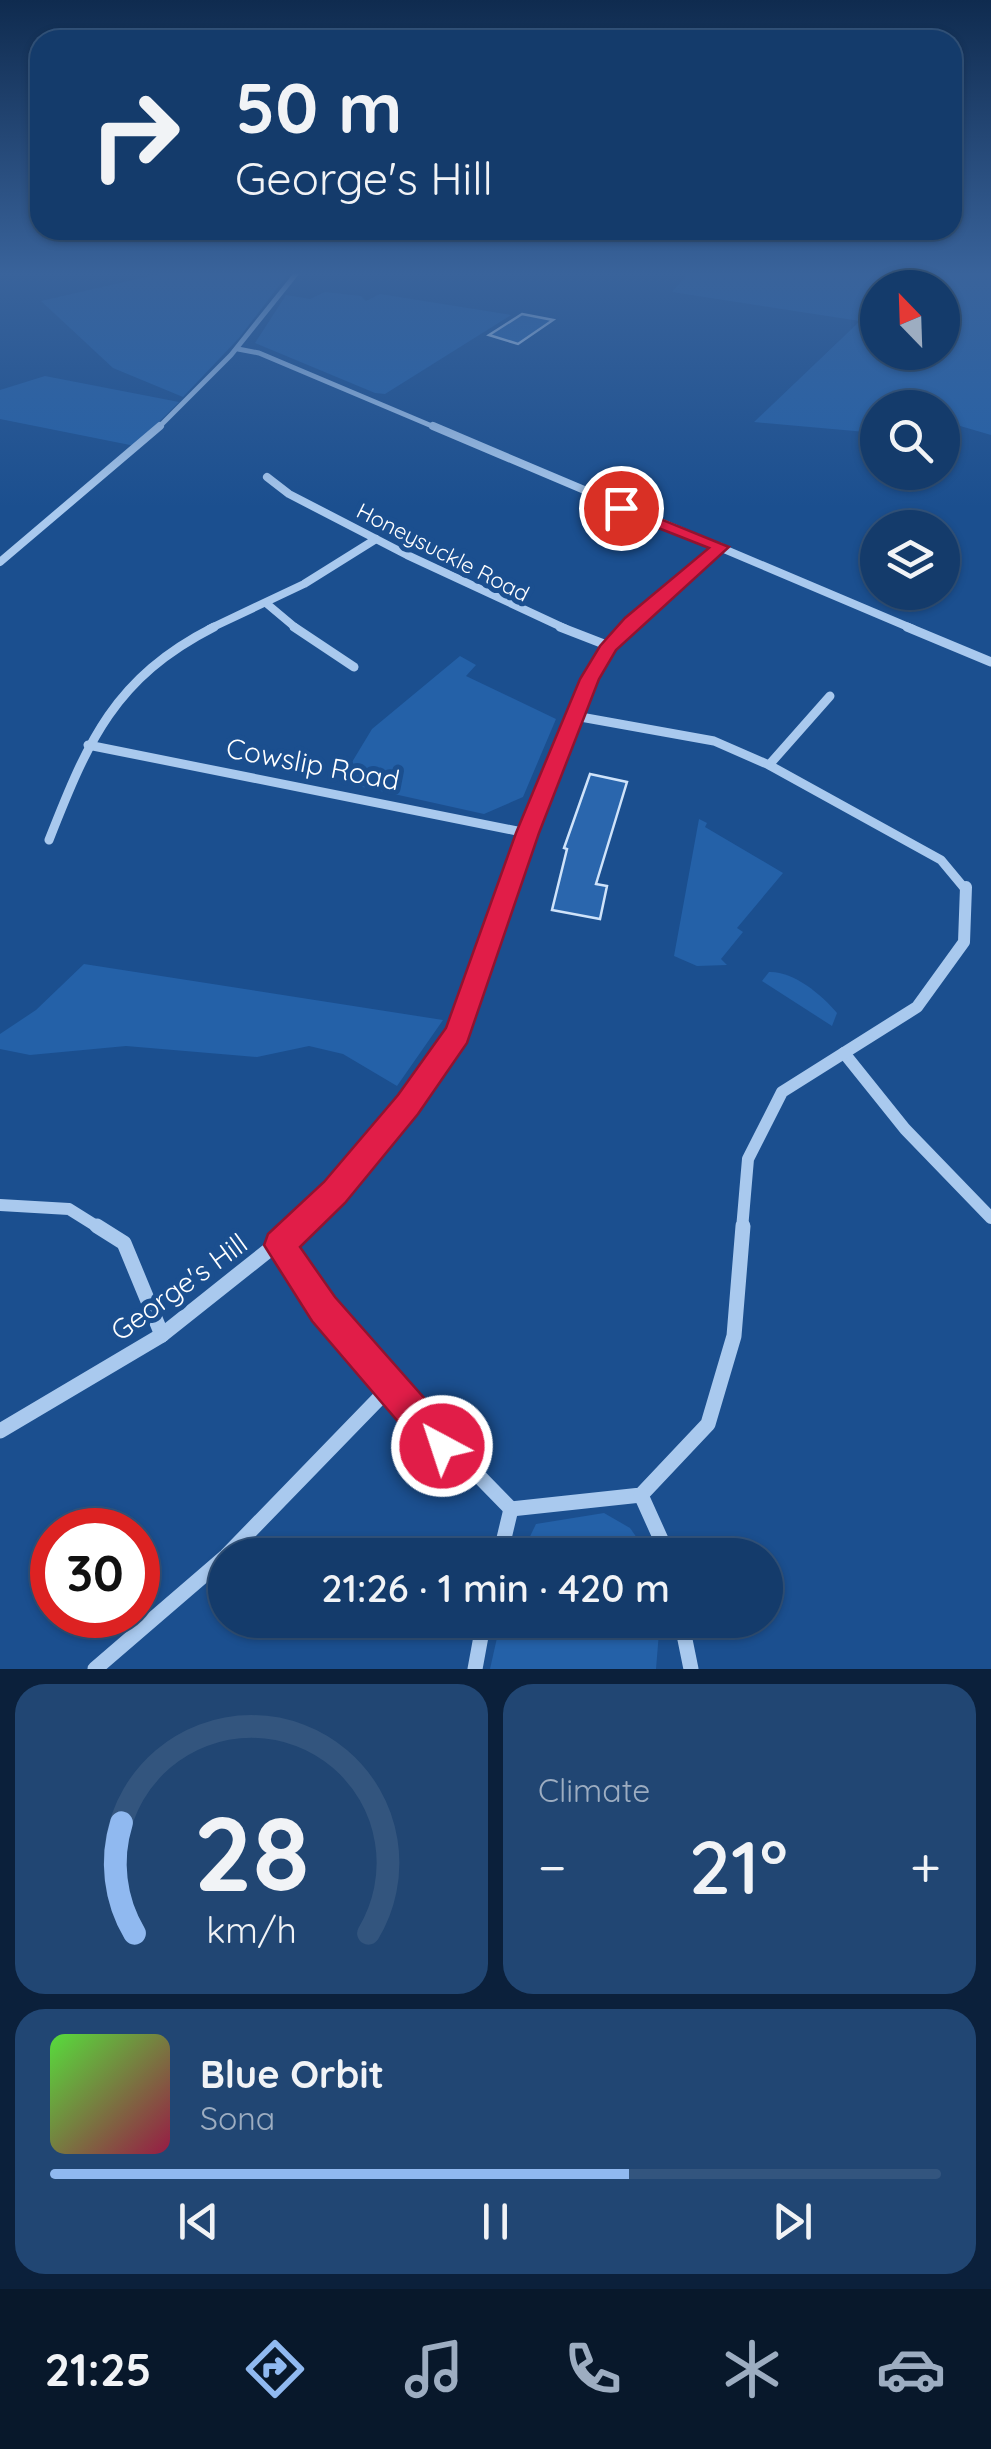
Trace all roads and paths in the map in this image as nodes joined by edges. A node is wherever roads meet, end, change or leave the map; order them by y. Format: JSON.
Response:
{"nodes":[{"id":1,"x":235,"y":352,"type":"edge"},
{"id":2,"x":253,"y":352,"type":"edge"},
{"id":3,"x":268,"y":477,"type":"dead end"},
{"id":4,"x":376,"y":539,"type":"junction"},
{"id":5,"x":720,"y":547,"type":"junction"},
{"id":6,"x":0,"y":562,"type":"edge"},
{"id":7,"x":266,"y":602,"type":"junction"},
{"id":8,"x":609,"y":646,"type":"junction"},
{"id":9,"x":991,"y":662,"type":"edge"},
{"id":10,"x":354,"y":667,"type":"dead end"},
{"id":11,"x":830,"y":696,"type":"dead end"},
{"id":12,"x":575,"y":716,"type":"junction"},
{"id":13,"x":88,"y":745,"type":"junction"},
{"id":14,"x":769,"y":765,"type":"junction"},
{"id":15,"x":527,"y":833,"type":"junction"},
{"id":16,"x":48,"y":840,"type":"dead end"},
{"id":17,"x":844,"y":1053,"type":"junction"},
{"id":18,"x":0,"y":1204,"type":"edge"},
{"id":19,"x":991,"y":1218,"type":"edge"},
{"id":20,"x":280,"y":1245,"type":"junction"},
{"id":21,"x":162,"y":1335,"type":"junction"},
{"id":22,"x":391,"y":1386,"type":"junction"},
{"id":23,"x":0,"y":1431,"type":"edge"},
{"id":24,"x":641,"y":1494,"type":"junction"},
{"id":25,"x":511,"y":1509,"type":"junction"},
{"id":26,"x":243,"y":1538,"type":"edge"},
{"id":27,"x":504,"y":1538,"type":"edge"},
{"id":28,"x":660,"y":1538,"type":"edge"},
{"id":29,"x":208,"y":1571,"type":"edge"},
{"id":30,"x":481,"y":1638,"type":"edge"},
{"id":31,"x":685,"y":1638,"type":"edge"},
{"id":32,"x":94,"y":1669,"type":"edge"},
{"id":33,"x":475,"y":1669,"type":"edge"},
{"id":34,"x":691,"y":1669,"type":"edge"}],
"edges":[{"from":1,"to":6,"type":"street"},
{"from":2,"to":5,"type":"street"},
{"from":3,"to":4,"type":"street","name":"Honeysuckle Road"},
{"from":4,"to":7,"type":"street"},
{"from":4,"to":8,"type":"street","name":"Honeysuckle Road"},
{"from":5,"to":8,"type":"street","name":"George's Hill"},
{"from":5,"to":9,"type":"street"},
{"from":7,"to":10,"type":"street"},
{"from":7,"to":13,"type":"street"},
{"from":8,"to":12,"type":"street","name":"George's Hill"},
{"from":11,"to":14,"type":"street"},
{"from":12,"to":14,"type":"street"},
{"from":12,"to":15,"type":"street","name":"George's Hill"},
{"from":13,"to":15,"type":"street","name":"Cowslip Road"},
{"from":13,"to":16,"type":"street"},
{"from":14,"to":17,"type":"street"},
{"from":15,"to":20,"type":"street","name":"George's Hill"},
{"from":17,"to":19,"type":"street"},
{"from":17,"to":24,"type":"street"},
{"from":18,"to":21,"type":"street"},
{"from":20,"to":21,"type":"street","name":"George's Hill"},
{"from":20,"to":22,"type":"street"},
{"from":21,"to":23,"type":"street","name":"George's Hill"},
{"from":22,"to":25,"type":"street"},
{"from":22,"to":26,"type":"street"},
{"from":24,"to":25,"type":"street"},
{"from":24,"to":28,"type":"street"},
{"from":25,"to":27,"type":"street"},
{"from":29,"to":32,"type":"street"},
{"from":30,"to":33,"type":"street"},
{"from":31,"to":34,"type":"street"}]}
